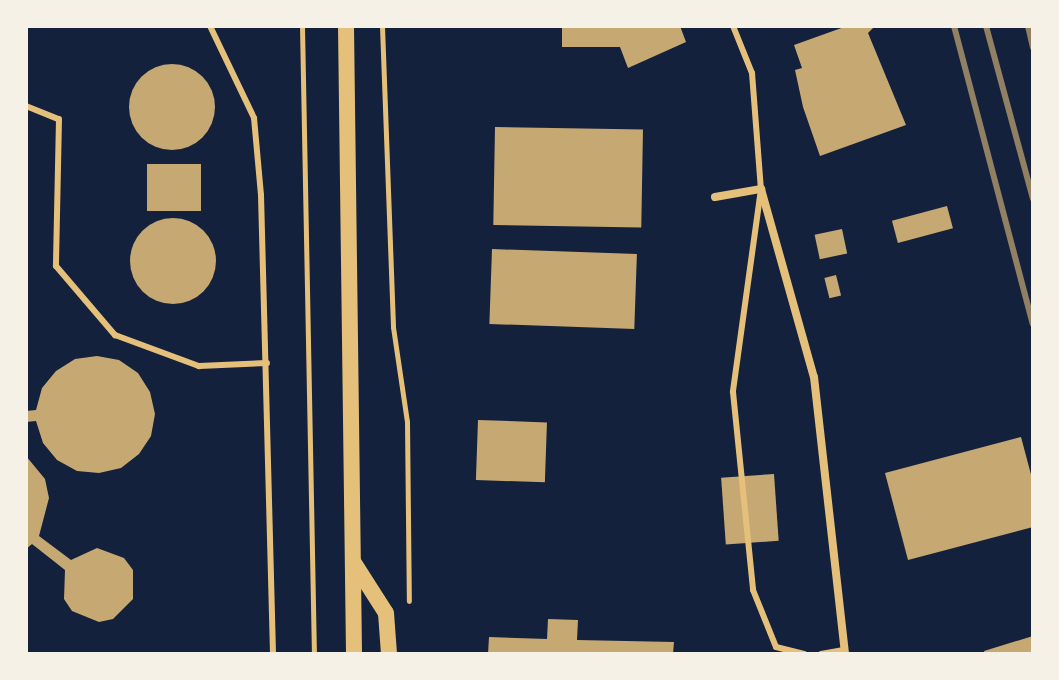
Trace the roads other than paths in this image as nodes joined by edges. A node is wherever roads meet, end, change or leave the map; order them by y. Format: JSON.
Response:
{"nodes":[{"id":1,"x":210,"y":26,"type":"edge"},
{"id":2,"x":346,"y":26,"type":"edge"},
{"id":3,"x":733,"y":26,"type":"edge"},
{"id":4,"x":26,"y":106,"type":"edge"},
{"id":5,"x":761,"y":189,"type":"junction"},
{"id":6,"x":715,"y":197,"type":"dead end"},
{"id":7,"x":267,"y":363,"type":"junction"},
{"id":8,"x":353,"y":561,"type":"junction"},
{"id":9,"x":844,"y":652,"type":"edge"},
{"id":10,"x":273,"y":654,"type":"edge"},
{"id":11,"x":354,"y":654,"type":"edge"},
{"id":12,"x":389,"y":654,"type":"edge"},
{"id":13,"x":804,"y":654,"type":"edge"},
{"id":14,"x":821,"y":654,"type":"edge"}],
"edges":[{"from":1,"to":7,"type":"lane"},
{"from":2,"to":8,"type":"main road"},
{"from":3,"to":5,"type":"lane"},
{"from":4,"to":7,"type":"lane"},
{"from":5,"to":6,"type":"street"},
{"from":5,"to":9,"type":"street"},
{"from":5,"to":13,"type":"lane"},
{"from":7,"to":10,"type":"lane"},
{"from":8,"to":11,"type":"main road"},
{"from":8,"to":12,"type":"main road"},
{"from":9,"to":14,"type":"lane"}]}
